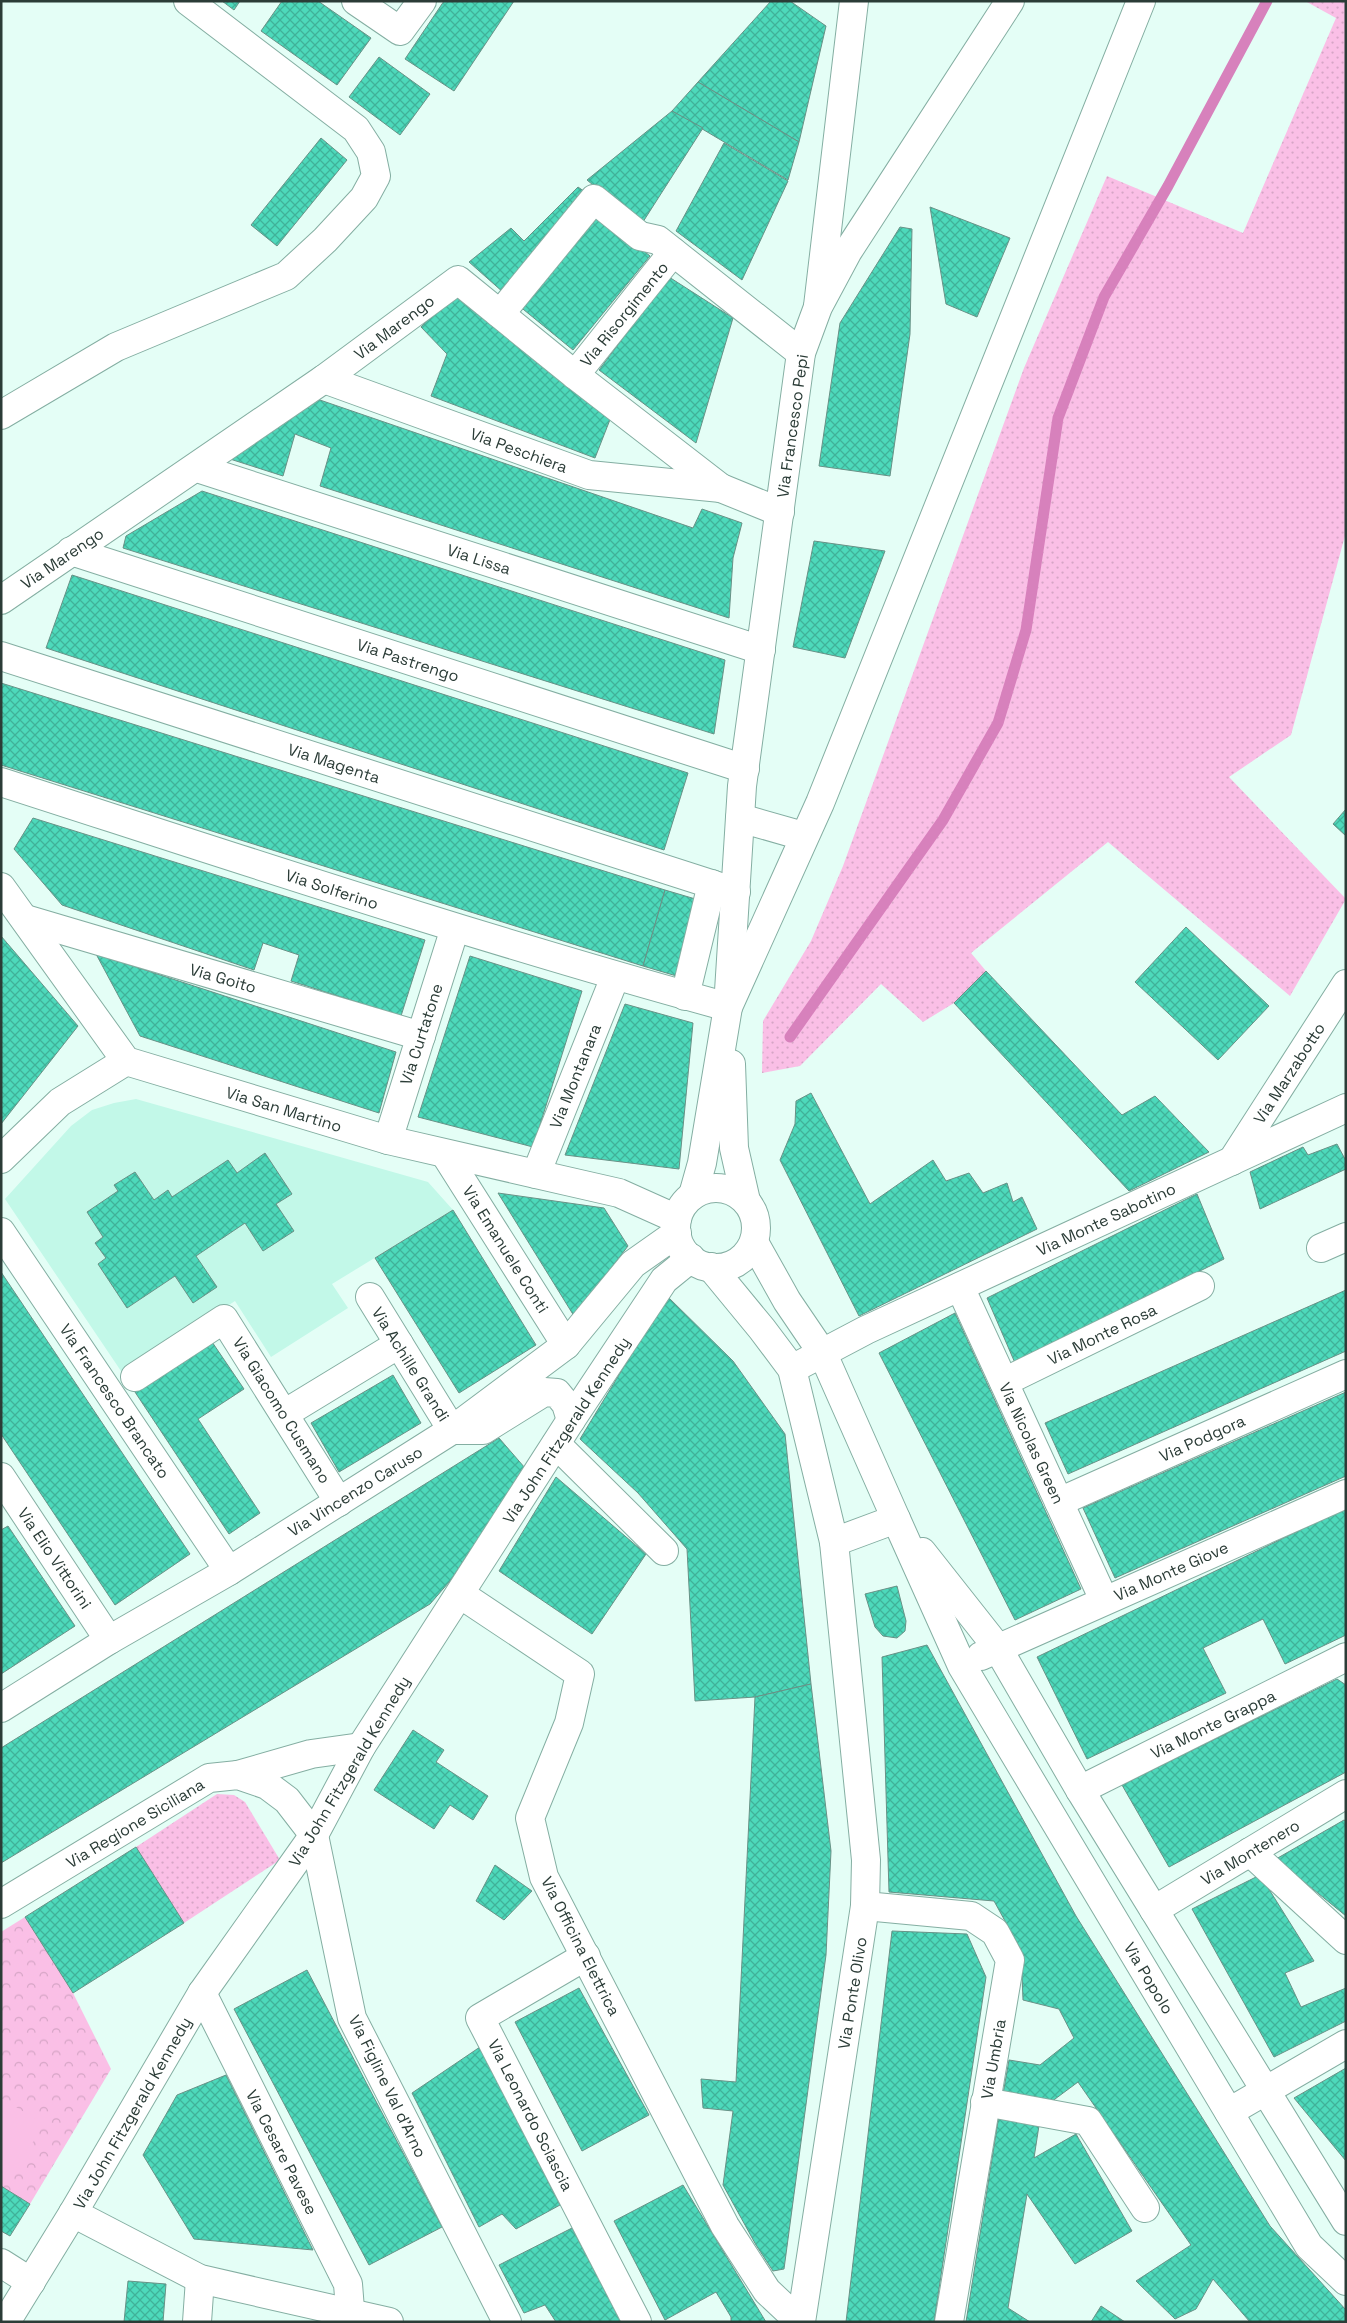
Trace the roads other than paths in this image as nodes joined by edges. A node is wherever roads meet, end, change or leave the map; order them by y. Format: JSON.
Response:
{"nodes":[{"id":1,"x":188,"y":1,"type":"edge"},
{"id":2,"x":356,"y":1,"type":"edge"},
{"id":3,"x":422,"y":1,"type":"edge"},
{"id":4,"x":854,"y":1,"type":"edge"},
{"id":5,"x":1010,"y":1,"type":"edge"},
{"id":6,"x":1141,"y":1,"type":"edge"},
{"id":7,"x":666,"y":246,"type":"junction"},
{"id":8,"x":818,"y":307,"type":"junction"},
{"id":9,"x":500,"y":314,"type":"junction"},
{"id":10,"x":801,"y":353,"type":"junction"},
{"id":11,"x":575,"y":375,"type":"junction"},
{"id":12,"x":324,"y":379,"type":"junction"},
{"id":13,"x":1,"y":415,"type":"edge"},
{"id":14,"x":197,"y":468,"type":"junction"},
{"id":15,"x":722,"y":488,"type":"junction"},
{"id":16,"x":780,"y":512,"type":"junction"},
{"id":17,"x":72,"y":551,"type":"junction"},
{"id":18,"x":1,"y":600,"type":"edge"},
{"id":19,"x":761,"y":650,"type":"junction"},
{"id":20,"x":1,"y":656,"type":"edge"},
{"id":21,"x":744,"y":778,"type":"junction"},
{"id":22,"x":1,"y":782,"type":"edge"},
{"id":23,"x":740,"y":818,"type":"junction"},
{"id":24,"x":804,"y":836,"type":"junction"},
{"id":25,"x":1,"y":887,"type":"edge"},
{"id":26,"x":724,"y":888,"type":"junction"},
{"id":27,"x":25,"y":919,"type":"junction"},
{"id":28,"x":455,"y":928,"type":"junction"},
{"id":29,"x":615,"y":977,"type":"junction"},
{"id":30,"x":1346,"y":984,"type":"edge"},
{"id":31,"x":674,"y":993,"type":"junction"},
{"id":32,"x":728,"y":1008,"type":"junction"},
{"id":33,"x":421,"y":1036,"type":"junction"},
{"id":34,"x":126,"y":1060,"type":"junction"},
{"id":35,"x":1346,"y":1108,"type":"edge"},
{"id":36,"x":388,"y":1140,"type":"junction"},
{"id":37,"x":445,"y":1154,"type":"junction"},
{"id":38,"x":1,"y":1159,"type":"edge"},
{"id":39,"x":1232,"y":1161,"type":"junction"},
{"id":40,"x":536,"y":1174,"type":"junction"},
{"id":41,"x":693,"y":1194,"type":"junction"},
{"id":42,"x":746,"y":1201,"type":"junction"},
{"id":43,"x":677,"y":1226,"type":"junction"},
{"id":44,"x":1,"y":1232,"type":"edge"},
{"id":45,"x":1346,"y":1237,"type":"edge"},
{"id":46,"x":754,"y":1242,"type":"junction"},
{"id":47,"x":1321,"y":1248,"type":"dead end"},
{"id":48,"x":701,"y":1263,"type":"junction"},
{"id":49,"x":1200,"y":1286,"type":"dead end"},
{"id":50,"x":960,"y":1287,"type":"junction"},
{"id":51,"x":370,"y":1297,"type":"dead end"},
{"id":52,"x":399,"y":1344,"type":"junction"},
{"id":53,"x":566,"y":1345,"type":"junction"},
{"id":54,"x":822,"y":1354,"type":"junction"},
{"id":55,"x":792,"y":1369,"type":"junction"},
{"id":56,"x":1346,"y":1374,"type":"edge"},
{"id":57,"x":135,"y":1377,"type":"dead end"},
{"id":58,"x":1004,"y":1382,"type":"junction"},
{"id":59,"x":284,"y":1414,"type":"junction"},
{"id":60,"x":571,"y":1420,"type":"junction"},
{"id":61,"x":452,"y":1430,"type":"junction"},
{"id":62,"x":556,"y":1444,"type":"junction"},
{"id":63,"x":1,"y":1476,"type":"edge"},
{"id":64,"x":1346,"y":1494,"type":"edge"},
{"id":65,"x":339,"y":1502,"type":"junction"},
{"id":66,"x":1059,"y":1502,"type":"junction"},
{"id":67,"x":896,"y":1519,"type":"junction"},
{"id":68,"x":834,"y":1542,"type":"junction"},
{"id":69,"x":664,"y":1551,"type":"dead end"},
{"id":70,"x":229,"y":1571,"type":"junction"},
{"id":71,"x":460,"y":1594,"type":"junction"},
{"id":72,"x":1104,"y":1600,"type":"junction"},
{"id":73,"x":109,"y":1640,"type":"junction"},
{"id":74,"x":997,"y":1647,"type":"junction"},
{"id":75,"x":1343,"y":1661,"type":"edge"},
{"id":76,"x":962,"y":1666,"type":"junction"},
{"id":77,"x":1,"y":1708,"type":"edge"},
{"id":78,"x":361,"y":1747,"type":"junction"},
{"id":79,"x":238,"y":1775,"type":"junction"},
{"id":80,"x":1080,"y":1790,"type":"junction"},
{"id":81,"x":1344,"y":1799,"type":"edge"},
{"id":82,"x":314,"y":1835,"type":"junction"},
{"id":83,"x":1250,"y":1852,"type":"junction"},
{"id":84,"x":1,"y":1904,"type":"edge"},
{"id":85,"x":865,"y":1906,"type":"junction"},
{"id":86,"x":1154,"y":1910,"type":"junction"},
{"id":87,"x":1346,"y":1940,"type":"edge"},
{"id":88,"x":586,"y":1956,"type":"junction"},
{"id":89,"x":202,"y":1993,"type":"junction"},
{"id":90,"x":1346,"y":2044,"type":"edge"},
{"id":91,"x":1264,"y":2091,"type":"junction"},
{"id":92,"x":985,"y":2102,"type":"junction"},
{"id":93,"x":1229,"y":2112,"type":"junction"},
{"id":94,"x":1145,"y":2208,"type":"dead end"},
{"id":95,"x":73,"y":2213,"type":"junction"},
{"id":96,"x":1346,"y":2221,"type":"edge"},
{"id":97,"x":1,"y":2263,"type":"edge"},
{"id":98,"x":200,"y":2279,"type":"junction"},
{"id":99,"x":1346,"y":2281,"type":"edge"},
{"id":100,"x":31,"y":2282,"type":"junction"},
{"id":101,"x":351,"y":2317,"type":"edge"},
{"id":102,"x":6,"y":2322,"type":"edge"},
{"id":103,"x":196,"y":2322,"type":"edge"},
{"id":104,"x":389,"y":2322,"type":"edge"},
{"id":105,"x":506,"y":2322,"type":"edge"},
{"id":106,"x":637,"y":2322,"type":"edge"},
{"id":107,"x":801,"y":2322,"type":"edge"},
{"id":108,"x":949,"y":2322,"type":"edge"}],
"edges":[{"from":1,"to":13,"type":"street"},
{"from":2,"to":3,"type":"street"},
{"from":4,"to":8,"type":"street"},
{"from":5,"to":8,"type":"street","name":"Via Francesco Pepi"},
{"from":6,"to":24,"type":"street"},
{"from":7,"to":9,"type":"street"},
{"from":7,"to":10,"type":"street"},
{"from":7,"to":11,"type":"street","name":"Via Risorgimento"},
{"from":8,"to":10,"type":"street","name":"Via Francesco Pepi"},
{"from":9,"to":11,"type":"street","name":"Via Marengo"},
{"from":9,"to":12,"type":"street","name":"Via Marengo"},
{"from":10,"to":16,"type":"street","name":"Via Francesco Pepi"},
{"from":11,"to":15,"type":"street","name":"Via Marengo"},
{"from":12,"to":14,"type":"street","name":"Via Marengo"},
{"from":12,"to":15,"type":"street","name":"Via Peschiera"},
{"from":14,"to":17,"type":"street","name":"Via Marengo"},
{"from":14,"to":19,"type":"street","name":"Via Lissa"},
{"from":15,"to":16,"type":"street","name":"Via Marengo"},
{"from":16,"to":19,"type":"street","name":"Via Francesco Pepi"},
{"from":17,"to":18,"type":"street","name":"Via Marengo"},
{"from":17,"to":21,"type":"street","name":"Via Pastrengo"},
{"from":19,"to":21,"type":"street","name":"Via Francesco Pepi"},
{"from":20,"to":26,"type":"street","name":"Via Magenta"},
{"from":21,"to":23,"type":"street","name":"Via Francesco Pepi"},
{"from":22,"to":28,"type":"street","name":"Via Solferino"},
{"from":23,"to":24,"type":"street"},
{"from":23,"to":26,"type":"street","name":"Via Francesco Pepi"},
{"from":24,"to":32,"type":"street"},
{"from":25,"to":27,"type":"street"},
{"from":26,"to":31,"type":"street"},
{"from":26,"to":32,"type":"street"},
{"from":27,"to":33,"type":"street","name":"Via Goito"},
{"from":27,"to":34,"type":"street"},
{"from":28,"to":29,"type":"street","name":"Via Solferino"},
{"from":28,"to":33,"type":"street","name":"Via Curtatone"},
{"from":29,"to":31,"type":"street","name":"Via Solferino"},
{"from":29,"to":40,"type":"street","name":"Via Montanara"},
{"from":30,"to":39,"type":"street","name":"Via Marzabotto"},
{"from":31,"to":32,"type":"street","name":"Via Solferino"},
{"from":32,"to":41,"type":"street"},
{"from":32,"to":42,"type":"street"},
{"from":33,"to":36,"type":"street","name":"Via Curtatone"},
{"from":34,"to":36,"type":"street","name":"Via San Martino"},
{"from":34,"to":38,"type":"street"},
{"from":35,"to":39,"type":"street","name":"Via Monte Sabotino"},
{"from":36,"to":37,"type":"street","name":"Via San Martino"},
{"from":37,"to":40,"type":"street","name":"Via San Martino"},
{"from":37,"to":53,"type":"street","name":"Via Emanuele Conti"},
{"from":39,"to":50,"type":"street","name":"Via Monte Sabotino"},
{"from":40,"to":43,"type":"street","name":"Via San Martino"},
{"from":41,"to":42,"type":"street"},
{"from":41,"to":43,"type":"street"},
{"from":42,"to":46,"type":"street"},
{"from":43,"to":48,"type":"street"},
{"from":43,"to":53,"type":"street","name":"Via Vincenzo Caruso"},
{"from":44,"to":70,"type":"street","name":"Via Francesco Brancato"},
{"from":45,"to":47,"type":"street"},
{"from":46,"to":48,"type":"street"},
{"from":46,"to":54,"type":"street"},
{"from":48,"to":55,"type":"street"},
{"from":48,"to":60,"type":"street","name":"Via John Fitzgerald Kennedy"},
{"from":49,"to":58,"type":"street","name":"Via Monte Rosa"},
{"from":50,"to":54,"type":"street","name":"Via Monte Sabotino"},
{"from":50,"to":58,"type":"street","name":"Via Nicolas Green"},
{"from":51,"to":52,"type":"street","name":"Via Achille Grandi"},
{"from":52,"to":59,"type":"street"},
{"from":52,"to":61,"type":"street","name":"Via Achille Grandi"},
{"from":53,"to":61,"type":"street","name":"Via Vincenzo Caruso"},
{"from":54,"to":55,"type":"street","name":"Via Monte Sabotino"},
{"from":54,"to":67,"type":"street"},
{"from":55,"to":68,"type":"street","name":"Via Ponte Olivo"},
{"from":56,"to":66,"type":"street","name":"Via Podgora"},
{"from":57,"to":59,"type":"street","name":"Via Giacomo Cusmano"},
{"from":58,"to":66,"type":"street","name":"Via Nicolas Green"},
{"from":59,"to":65,"type":"street","name":"Via Giacomo Cusmano"},
{"from":60,"to":61,"type":"street"},
{"from":60,"to":62,"type":"street","name":"Via John Fitzgerald Kennedy"},
{"from":61,"to":65,"type":"street","name":"Via Vincenzo Caruso"},
{"from":62,"to":69,"type":"street"},
{"from":62,"to":71,"type":"street","name":"Via John Fitzgerald Kennedy"},
{"from":63,"to":73,"type":"street","name":"Via Elio Vittorini"},
{"from":64,"to":72,"type":"street","name":"Via Monte Giove"},
{"from":65,"to":70,"type":"street","name":"Via Vincenzo Caruso"},
{"from":66,"to":72,"type":"street","name":"Via Nicolas Green"},
{"from":67,"to":68,"type":"street"},
{"from":67,"to":74,"type":"street"},
{"from":67,"to":76,"type":"street","name":"Via Popolo"},
{"from":68,"to":85,"type":"street","name":"Via Ponte Olivo"},
{"from":70,"to":73,"type":"street","name":"Via Vincenzo Caruso"},
{"from":71,"to":78,"type":"street","name":"Via John Fitzgerald Kennedy"},
{"from":71,"to":88,"type":"street","name":"Via Officina Elettrica"},
{"from":72,"to":74,"type":"street","name":"Via Monte Giove"},
{"from":73,"to":77,"type":"street","name":"Via Vincenzo Caruso"},
{"from":74,"to":76,"type":"street","name":"Via Monte Giove"},
{"from":74,"to":80,"type":"street"},
{"from":75,"to":80,"type":"street","name":"Via Monte Grappa"},
{"from":76,"to":93,"type":"street","name":"Via Popolo"},
{"from":78,"to":79,"type":"street"},
{"from":78,"to":82,"type":"street","name":"Via John Fitzgerald Kennedy"},
{"from":79,"to":82,"type":"street","name":"Via Regione Siciliana"},
{"from":79,"to":84,"type":"street","name":"Via Regione Siciliana"},
{"from":80,"to":86,"type":"street"},
{"from":81,"to":83,"type":"street","name":"Via Montenero"},
{"from":82,"to":89,"type":"street","name":"Via John Fitzgerald Kennedy"},
{"from":82,"to":105,"type":"street","name":"Via Figline Val d'Arno"},
{"from":83,"to":86,"type":"street","name":"Via Montenero"},
{"from":83,"to":87,"type":"street"},
{"from":85,"to":92,"type":"street","name":"Via Umbria"},
{"from":85,"to":107,"type":"street","name":"Via Ponte Olivo"},
{"from":86,"to":91,"type":"street"},
{"from":88,"to":106,"type":"street","name":"Via Leonardo Sciascia"},
{"from":88,"to":107,"type":"street","name":"Via Officina Elettrica"},
{"from":89,"to":95,"type":"street","name":"Via John Fitzgerald Kennedy"},
{"from":89,"to":101,"type":"street","name":"Via Cesare Pavese"},
{"from":90,"to":91,"type":"street"},
{"from":91,"to":93,"type":"street"},
{"from":91,"to":96,"type":"street"},
{"from":92,"to":94,"type":"street"},
{"from":92,"to":108,"type":"street","name":"Via Umbria"},
{"from":93,"to":99,"type":"street","name":"Via Popolo"},
{"from":95,"to":98,"type":"street"},
{"from":95,"to":100,"type":"street","name":"Via John Fitzgerald Kennedy"},
{"from":97,"to":100,"type":"street"},
{"from":98,"to":101,"type":"street"},
{"from":98,"to":103,"type":"street"},
{"from":100,"to":102,"type":"street","name":"Via John Fitzgerald Kennedy"},
{"from":101,"to":104,"type":"street"}]}
